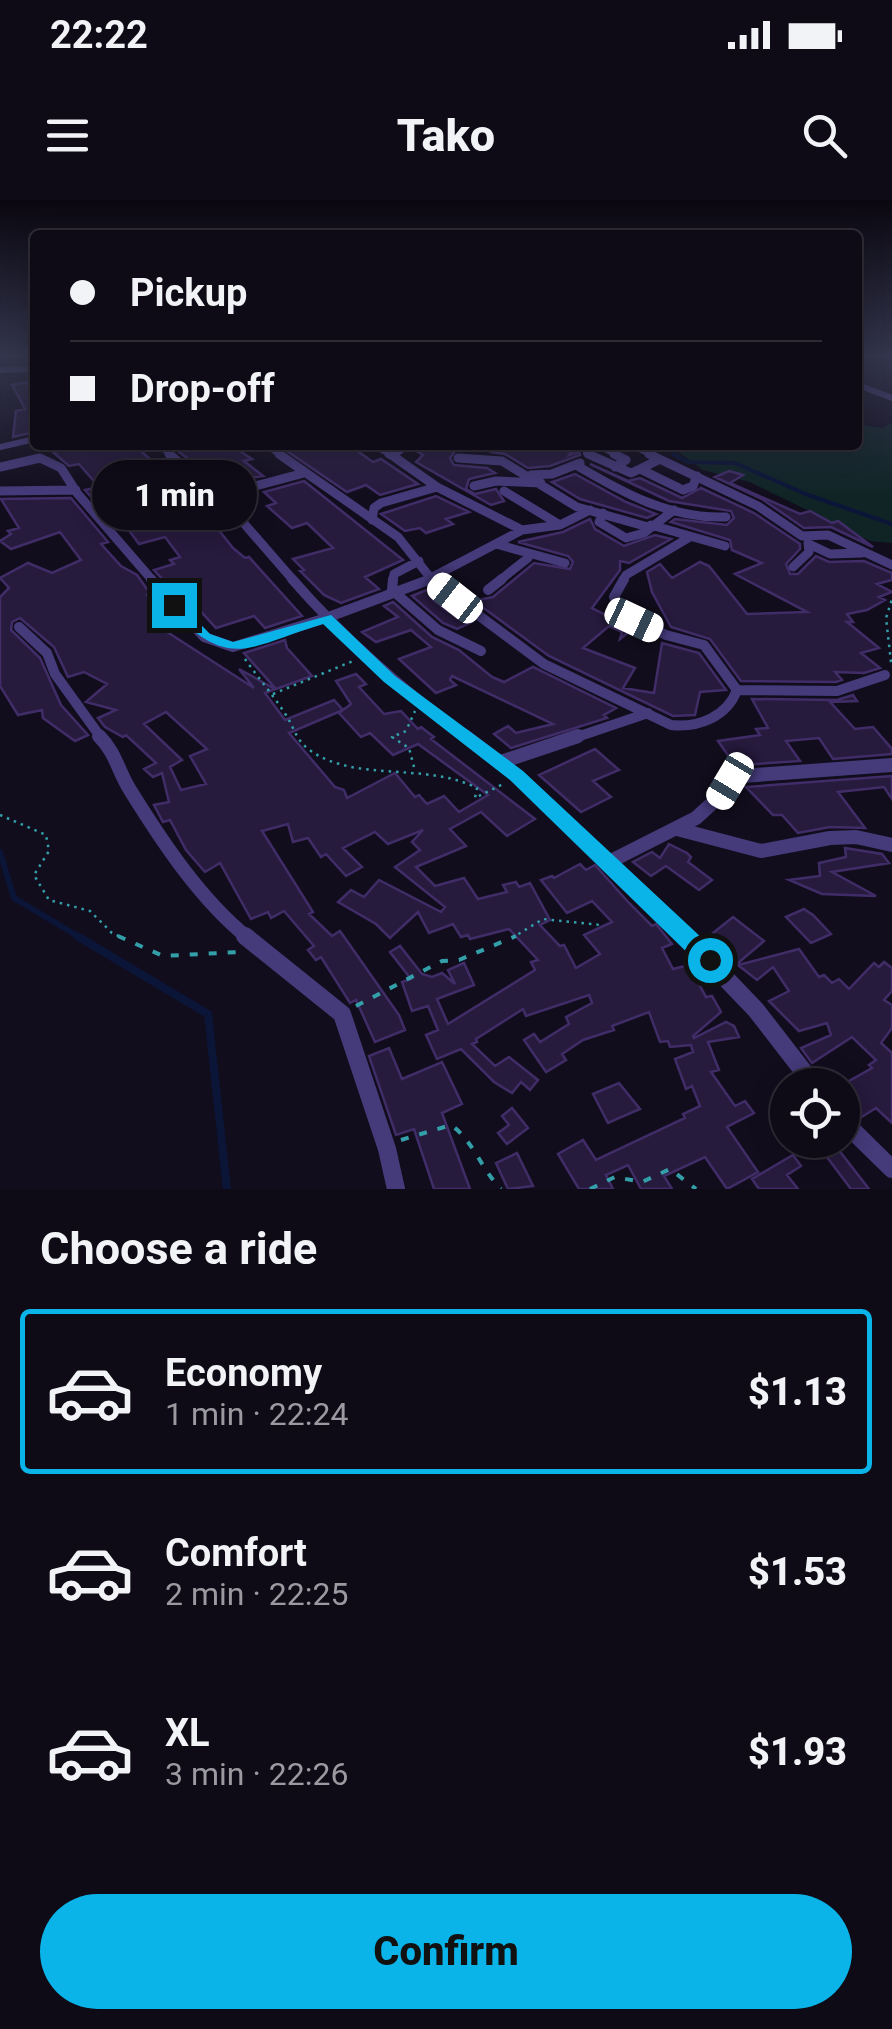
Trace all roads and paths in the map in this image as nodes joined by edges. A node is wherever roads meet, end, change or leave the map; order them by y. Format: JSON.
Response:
{"nodes":[{"id":1,"x":30,"y":439,"type":"edge"},
{"id":2,"x":0,"y":448,"type":"edge"},
{"id":3,"x":164,"y":450,"type":"edge"},
{"id":4,"x":273,"y":450,"type":"edge"},
{"id":5,"x":382,"y":450,"type":"edge"},
{"id":6,"x":402,"y":450,"type":"edge"},
{"id":7,"x":587,"y":450,"type":"edge"},
{"id":8,"x":607,"y":450,"type":"edge"},
{"id":9,"x":626,"y":450,"type":"edge"},
{"id":10,"x":641,"y":450,"type":"edge"},
{"id":11,"x":618,"y":454,"type":"junction"},
{"id":12,"x":393,"y":456,"type":"junction"},
{"id":13,"x":593,"y":456,"type":"junction"},
{"id":14,"x":458,"y":458,"type":"dead end"},
{"id":15,"x":658,"y":460,"type":"junction"},
{"id":16,"x":576,"y":465,"type":"junction"},
{"id":17,"x":615,"y":467,"type":"junction"},
{"id":18,"x":0,"y":468,"type":"edge"},
{"id":19,"x":640,"y":469,"type":"junction"},
{"id":20,"x":304,"y":473,"type":"junction"},
{"id":21,"x":527,"y":473,"type":"junction"},
{"id":22,"x":693,"y":473,"type":"junction"},
{"id":23,"x":496,"y":481,"type":"junction"},
{"id":24,"x":666,"y":484,"type":"junction"},
{"id":25,"x":541,"y":485,"type":"junction"},
{"id":26,"x":474,"y":486,"type":"dead end"},
{"id":27,"x":437,"y":487,"type":"junction"},
{"id":28,"x":76,"y":490,"type":"junction"},
{"id":29,"x":0,"y":491,"type":"edge"},
{"id":30,"x":504,"y":491,"type":"dead end"},
{"id":31,"x":222,"y":498,"type":"junction"},
{"id":32,"x":516,"y":499,"type":"junction"},
{"id":33,"x":655,"y":505,"type":"junction"},
{"id":34,"x":626,"y":508,"type":"junction"},
{"id":35,"x":590,"y":510,"type":"junction"},
{"id":36,"x":674,"y":510,"type":"junction"},
{"id":37,"x":604,"y":513,"type":"junction"},
{"id":38,"x":726,"y":517,"type":"dead end"},
{"id":39,"x":372,"y":520,"type":"junction"},
{"id":40,"x":636,"y":523,"type":"junction"},
{"id":41,"x":107,"y":526,"type":"junction"},
{"id":42,"x":560,"y":526,"type":"junction"},
{"id":43,"x":649,"y":526,"type":"junction"},
{"id":44,"x":522,"y":530,"type":"junction"},
{"id":45,"x":690,"y":537,"type":"junction"},
{"id":46,"x":626,"y":538,"type":"junction"},
{"id":47,"x":806,"y":540,"type":"junction"},
{"id":48,"x":496,"y":544,"type":"junction"},
{"id":49,"x":724,"y":546,"type":"dead end"},
{"id":50,"x":862,"y":553,"type":"junction"},
{"id":51,"x":528,"y":558,"type":"junction"},
{"id":52,"x":418,"y":562,"type":"junction"},
{"id":53,"x":565,"y":563,"type":"dead end"},
{"id":54,"x":892,"y":565,"type":"edge"},
{"id":55,"x":792,"y":566,"type":"dead end"},
{"id":56,"x":430,"y":579,"type":"junction"},
{"id":57,"x":392,"y":590,"type":"junction"},
{"id":58,"x":488,"y":590,"type":"dead end"},
{"id":59,"x":892,"y":600,"type":"edge"},
{"id":60,"x":326,"y":618,"type":"junction"},
{"id":61,"x":20,"y":627,"type":"dead end"},
{"id":62,"x":233,"y":647,"type":"junction"},
{"id":63,"x":481,"y":650,"type":"dead end"},
{"id":64,"x":368,"y":657,"type":"junction"},
{"id":65,"x":885,"y":675,"type":"joint"},
{"id":66,"x":736,"y":690,"type":"junction"},
{"id":67,"x":271,"y":694,"type":"junction"},
{"id":68,"x":419,"y":700,"type":"junction"},
{"id":69,"x":648,"y":713,"type":"junction"},
{"id":70,"x":501,"y":762,"type":"junction"},
{"id":71,"x":892,"y":766,"type":"edge"},
{"id":72,"x":414,"y":768,"type":"junction"},
{"id":73,"x":516,"y":775,"type":"junction"},
{"id":74,"x":0,"y":815,"type":"edge"},
{"id":75,"x":677,"y":829,"type":"junction"},
{"id":76,"x":892,"y":846,"type":"edge"},
{"id":77,"x":609,"y":862,"type":"junction"},
{"id":78,"x":600,"y":925,"type":"dead end"},
{"id":79,"x":260,"y":947,"type":"junction"},
{"id":80,"x":342,"y":1014,"type":"junction"},
{"id":81,"x":800,"y":1068,"type":"edge"},
{"id":82,"x":860,"y":1138,"type":"edge"},
{"id":83,"x":387,"y":1149,"type":"junction"},
{"id":84,"x":892,"y":1169,"type":"edge"},
{"id":85,"x":396,"y":1189,"type":"edge"},
{"id":86,"x":501,"y":1189,"type":"edge"},
{"id":87,"x":590,"y":1189,"type":"edge"},
{"id":88,"x":696,"y":1189,"type":"edge"}],
"edges":[{"from":1,"to":2,"type":"street"},
{"from":3,"to":31,"type":"street"},
{"from":4,"to":20,"type":"street"},
{"from":5,"to":12,"type":"street"},
{"from":6,"to":12,"type":"street"},
{"from":7,"to":13,"type":"street"},
{"from":8,"to":11,"type":"street"},
{"from":9,"to":11,"type":"street"},
{"from":10,"to":15,"type":"street"},
{"from":11,"to":17,"type":"street"},
{"from":12,"to":27,"type":"street"},
{"from":13,"to":16,"type":"street"},
{"from":13,"to":17,"type":"street"},
{"from":14,"to":21,"type":"street"},
{"from":15,"to":19,"type":"street"},
{"from":15,"to":22,"type":"street"},
{"from":16,"to":21,"type":"street"},
{"from":16,"to":34,"type":"street"},
{"from":17,"to":19,"type":"street"},
{"from":18,"to":28,"type":"street"},
{"from":19,"to":24,"type":"street"},
{"from":20,"to":31,"type":"street"},
{"from":20,"to":39,"type":"street"},
{"from":21,"to":23,"type":"street"},
{"from":21,"to":25,"type":"street"},
{"from":22,"to":24,"type":"street"},
{"from":22,"to":24,"type":"street"},
{"from":22,"to":47,"type":"street"},
{"from":23,"to":25,"type":"street"},
{"from":23,"to":26,"type":"street"},
{"from":24,"to":33,"type":"street"},
{"from":25,"to":32,"type":"street"},
{"from":25,"to":35,"type":"street"},
{"from":27,"to":39,"type":"street"},
{"from":27,"to":44,"type":"street"},
{"from":28,"to":29,"type":"street"},
{"from":28,"to":41,"type":"street"},
{"from":30,"to":32,"type":"street"},
{"from":31,"to":41,"type":"street"},
{"from":31,"to":60,"type":"street"},
{"from":32,"to":42,"type":"street"},
{"from":33,"to":34,"type":"street"},
{"from":33,"to":36,"type":"street"},
{"from":34,"to":37,"type":"street"},
{"from":34,"to":40,"type":"street"},
{"from":35,"to":37,"type":"street"},
{"from":35,"to":42,"type":"street"},
{"from":36,"to":38,"type":"street"},
{"from":36,"to":43,"type":"street"},
{"from":37,"to":46,"type":"street"},
{"from":39,"to":52,"type":"street"},
{"from":40,"to":43,"type":"street"},
{"from":40,"to":46,"type":"street"},
{"from":41,"to":62,"type":"street"},
{"from":42,"to":44,"type":"street"},
{"from":43,"to":45,"type":"street"},
{"from":43,"to":46,"type":"street"},
{"from":44,"to":48,"type":"street"},
{"from":45,"to":49,"type":"street"},
{"from":45,"to":66,"type":"street"},
{"from":47,"to":50,"type":"street"},
{"from":47,"to":50,"type":"street"},
{"from":47,"to":55,"type":"street"},
{"from":48,"to":51,"type":"street"},
{"from":48,"to":56,"type":"street"},
{"from":50,"to":54,"type":"street"},
{"from":51,"to":53,"type":"street"},
{"from":51,"to":58,"type":"street"},
{"from":52,"to":56,"type":"street"},
{"from":52,"to":57,"type":"street"},
{"from":56,"to":57,"type":"street"},
{"from":56,"to":69,"type":"street"},
{"from":57,"to":60,"type":"street"},
{"from":57,"to":63,"type":"street"},
{"from":59,"to":65,"type":"path"},
{"from":60,"to":62,"type":"street"},
{"from":60,"to":64,"type":"street"},
{"from":61,"to":79,"type":"street"},
{"from":62,"to":67,"type":"path"},
{"from":64,"to":67,"type":"path"},
{"from":64,"to":68,"type":"street"},
{"from":65,"to":66,"type":"street"},
{"from":66,"to":69,"type":"street"},
{"from":67,"to":72,"type":"path"},
{"from":68,"to":70,"type":"street"},
{"from":68,"to":72,"type":"path"},
{"from":69,"to":70,"type":"street"},
{"from":70,"to":73,"type":"street"},
{"from":71,"to":75,"type":"street"},
{"from":72,"to":73,"type":"path"},
{"from":73,"to":77,"type":"street"},
{"from":74,"to":79,"type":"path"},
{"from":75,"to":76,"type":"street"},
{"from":75,"to":77,"type":"street"},
{"from":77,"to":81,"type":"street"},
{"from":78,"to":80,"type":"path"},
{"from":79,"to":80,"type":"street"},
{"from":80,"to":83,"type":"street"},
{"from":82,"to":84,"type":"street"},
{"from":83,"to":85,"type":"street"},
{"from":83,"to":86,"type":"path"},
{"from":87,"to":88,"type":"path"}]}
